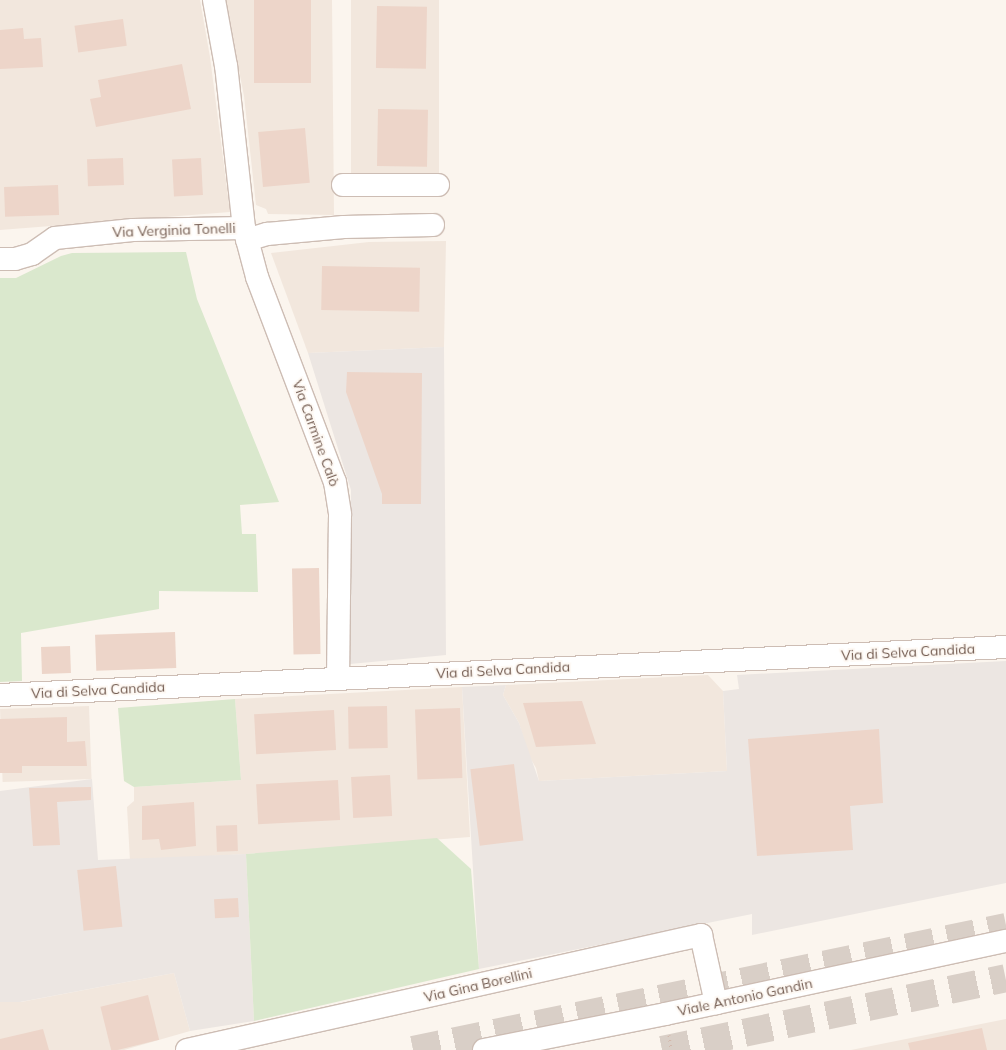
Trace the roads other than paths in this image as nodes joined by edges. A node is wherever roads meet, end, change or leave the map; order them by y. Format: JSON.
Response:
{"nodes":[{"id":1,"x":214,"y":0,"type":"edge"},
{"id":2,"x":343,"y":185,"type":"dead end"},
{"id":3,"x":438,"y":185,"type":"dead end"},
{"id":4,"x":432,"y":224,"type":"dead end"},
{"id":5,"x":245,"y":234,"type":"junction"},
{"id":6,"x":0,"y":259,"type":"edge"},
{"id":7,"x":1006,"y":647,"type":"edge"},
{"id":8,"x":338,"y":678,"type":"junction"},
{"id":9,"x":0,"y":695,"type":"edge"},
{"id":10,"x":1006,"y":942,"type":"edge"},
{"id":11,"x":716,"y":1003,"type":"junction"},
{"id":12,"x":187,"y":1050,"type":"edge"},
{"id":13,"x":484,"y":1050,"type":"edge"}],
"edges":[{"from":1,"to":5,"type":"street","name":"Via Verginia Tonelli"},
{"from":2,"to":3,"type":"street"},
{"from":4,"to":5,"type":"street"},
{"from":5,"to":6,"type":"street","name":"Via Verginia Tonelli"},
{"from":5,"to":8,"type":"street","name":"Via Carmine Calò"},
{"from":7,"to":8,"type":"street","name":"Via di Selva Candida"},
{"from":8,"to":9,"type":"street","name":"Via di Selva Candida"},
{"from":10,"to":11,"type":"street","name":"Viale Antonio Gandin"},
{"from":11,"to":12,"type":"street","name":"Via Gina Borellini"},
{"from":11,"to":13,"type":"street","name":"Viale Antonio Gandin"}]}
